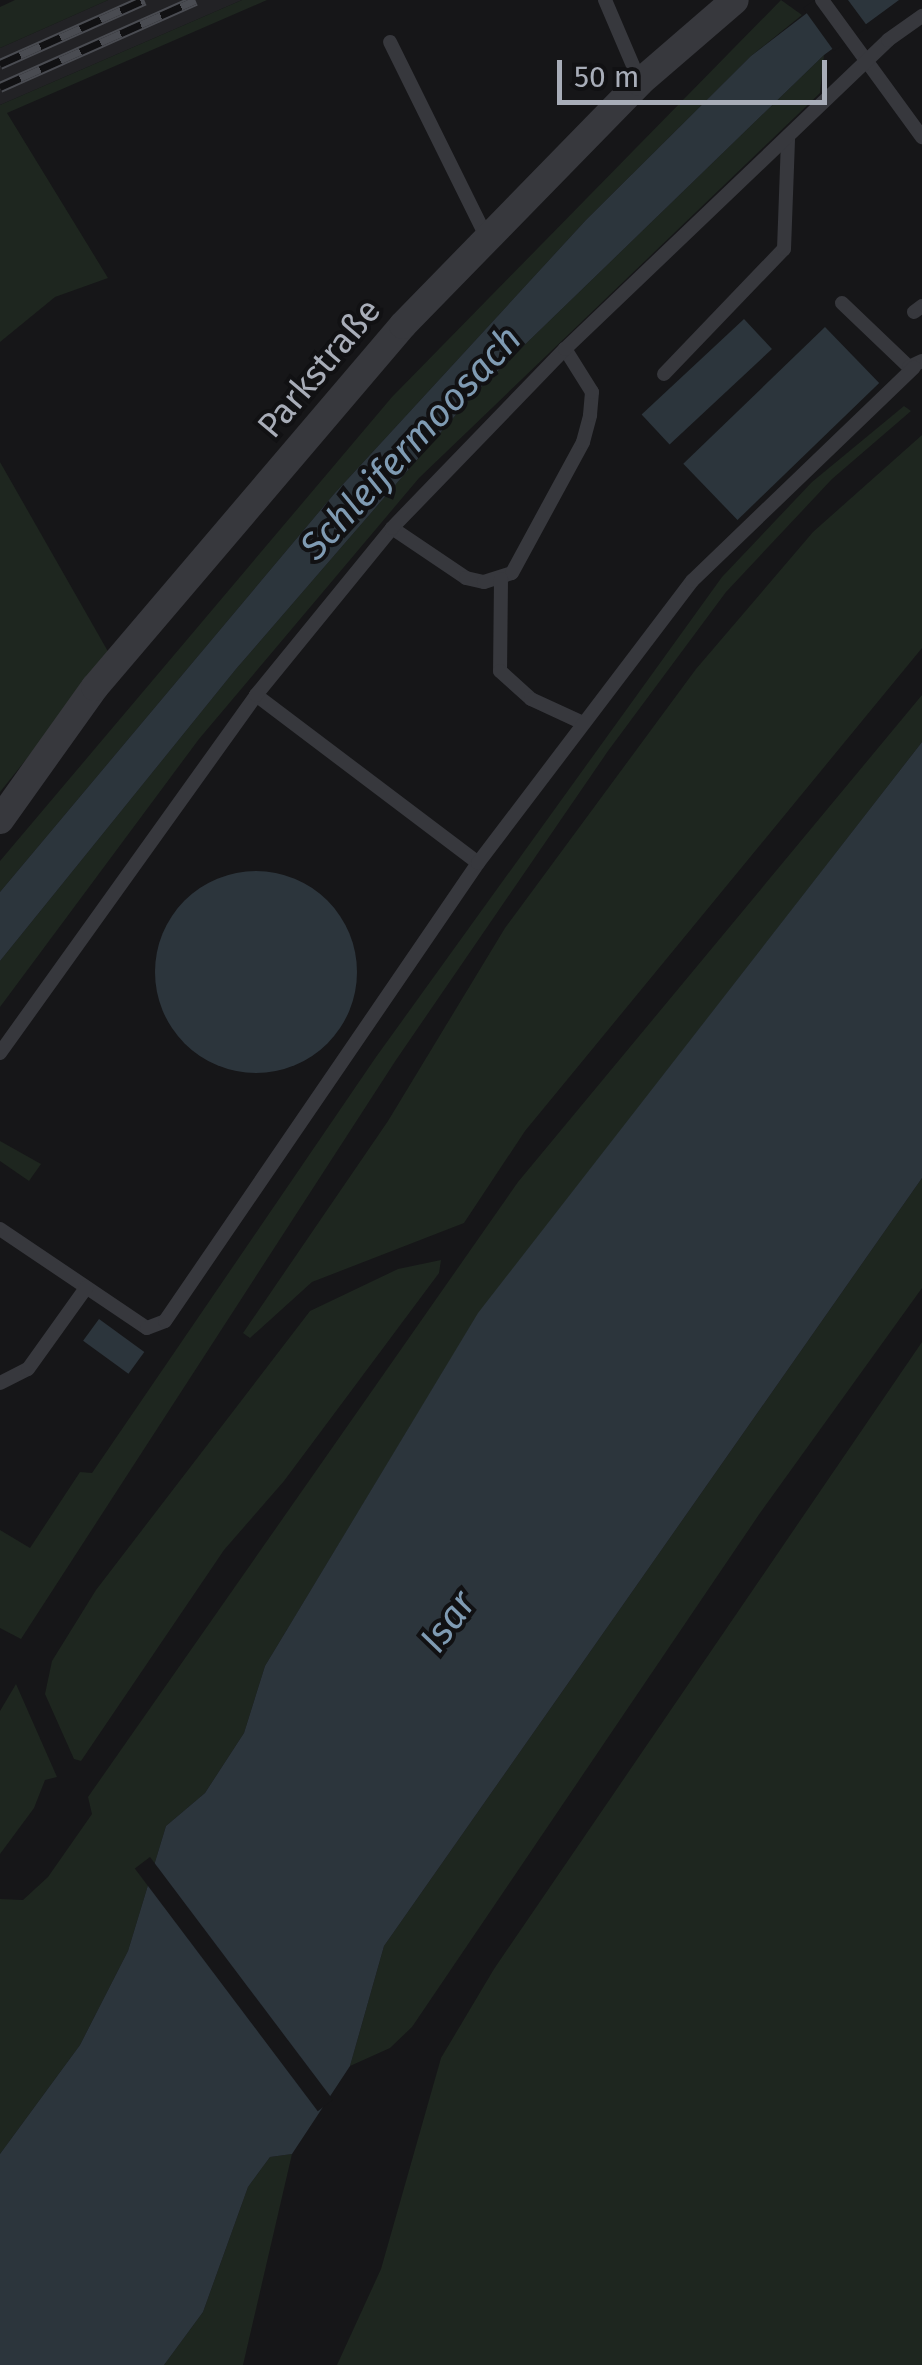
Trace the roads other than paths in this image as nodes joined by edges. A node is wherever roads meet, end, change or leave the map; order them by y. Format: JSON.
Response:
{"nodes":[{"id":1,"x":605,"y":0,"type":"edge"},
{"id":2,"x":735,"y":0,"type":"edge"},
{"id":3,"x":822,"y":0,"type":"edge"},
{"id":4,"x":922,"y":16,"type":"edge"},
{"id":5,"x":390,"y":42,"type":"dead end"},
{"id":6,"x":867,"y":61,"type":"junction"},
{"id":7,"x":640,"y":82,"type":"junction"},
{"id":8,"x":922,"y":137,"type":"edge"},
{"id":9,"x":788,"y":139,"type":"junction"},
{"id":10,"x":486,"y":236,"type":"junction"},
{"id":11,"x":842,"y":303,"type":"dead end"},
{"id":12,"x":564,"y":349,"type":"junction"},
{"id":13,"x":918,"y":364,"type":"edge"},
{"id":14,"x":664,"y":374,"type":"dead end"},
{"id":15,"x":392,"y":528,"type":"junction"},
{"id":16,"x":501,"y":579,"type":"junction"},
{"id":17,"x":256,"y":695,"type":"junction"},
{"id":18,"x":583,"y":723,"type":"junction"},
{"id":19,"x":0,"y":820,"type":"edge"},
{"id":20,"x":478,"y":862,"type":"junction"},
{"id":21,"x":0,"y":1053,"type":"edge"},
{"id":22,"x":0,"y":1229,"type":"edge"},
{"id":23,"x":86,"y":1288,"type":"junction"},
{"id":24,"x":0,"y":1383,"type":"edge"}],
"edges":[{"from":1,"to":7,"type":"lane"},
{"from":2,"to":7,"type":"street","name":"Parkstraße"},
{"from":3,"to":6,"type":"lane"},
{"from":4,"to":6,"type":"lane"},
{"from":5,"to":10,"type":"lane"},
{"from":6,"to":8,"type":"lane"},
{"from":6,"to":9,"type":"lane"},
{"from":7,"to":10,"type":"street","name":"Parkstraße"},
{"from":9,"to":12,"type":"lane"},
{"from":9,"to":14,"type":"lane"},
{"from":10,"to":19,"type":"street","name":"Parkstraße"},
{"from":11,"to":13,"type":"lane"},
{"from":12,"to":15,"type":"lane"},
{"from":12,"to":16,"type":"lane"},
{"from":13,"to":18,"type":"lane"},
{"from":15,"to":16,"type":"lane"},
{"from":15,"to":17,"type":"lane"},
{"from":16,"to":18,"type":"lane"},
{"from":17,"to":20,"type":"lane"},
{"from":17,"to":21,"type":"lane"},
{"from":18,"to":20,"type":"lane"},
{"from":20,"to":23,"type":"lane"},
{"from":22,"to":23,"type":"lane"},
{"from":23,"to":24,"type":"lane"}]}
